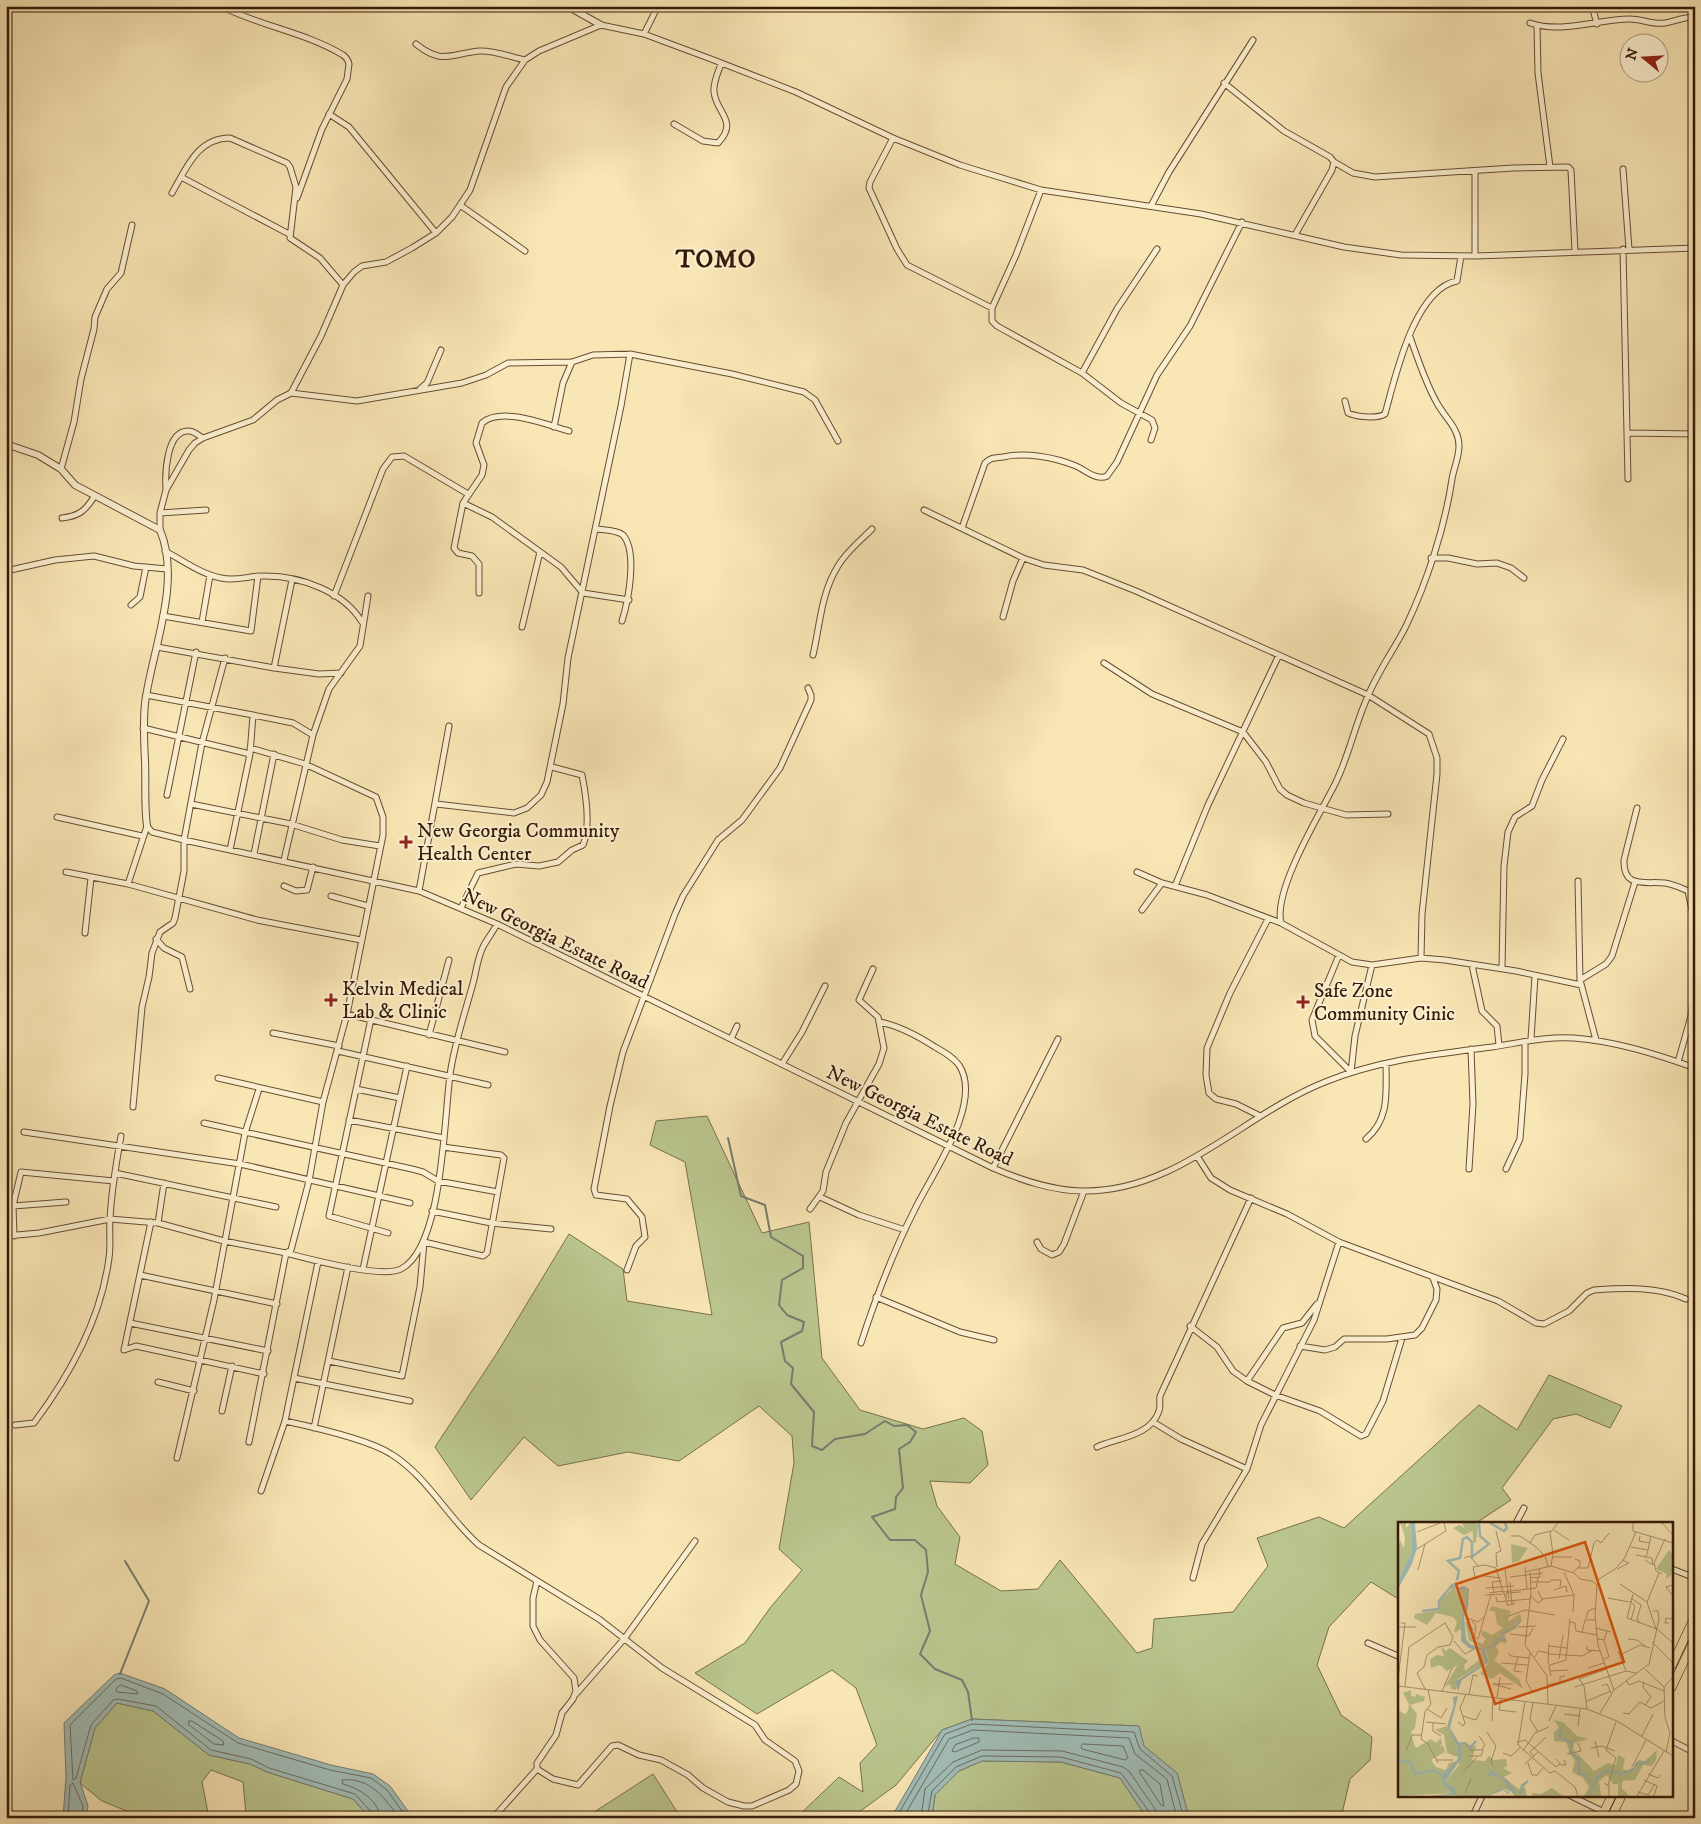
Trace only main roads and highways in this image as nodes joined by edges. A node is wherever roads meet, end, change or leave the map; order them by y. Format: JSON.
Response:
{"nodes":[{"id":1,"x":1695,"y":1616,"type":"edge"},
{"id":2,"x":1695,"y":1638,"type":"edge"},
{"id":3,"x":1674,"y":1661,"type":"edge"},
{"id":4,"x":1674,"y":1683,"type":"edge"},
{"id":5,"x":1612,"y":1796,"type":"edge"},
{"id":6,"x":1622,"y":1796,"type":"edge"},
{"id":7,"x":1602,"y":1816,"type":"edge"},
{"id":8,"x":1611,"y":1818,"type":"edge"}],
"edges":[{"from":1,"to":3,"type":"main road"},
{"from":2,"to":4,"type":"main road"},
{"from":5,"to":7,"type":"main road"},
{"from":6,"to":8,"type":"main road"}]}
